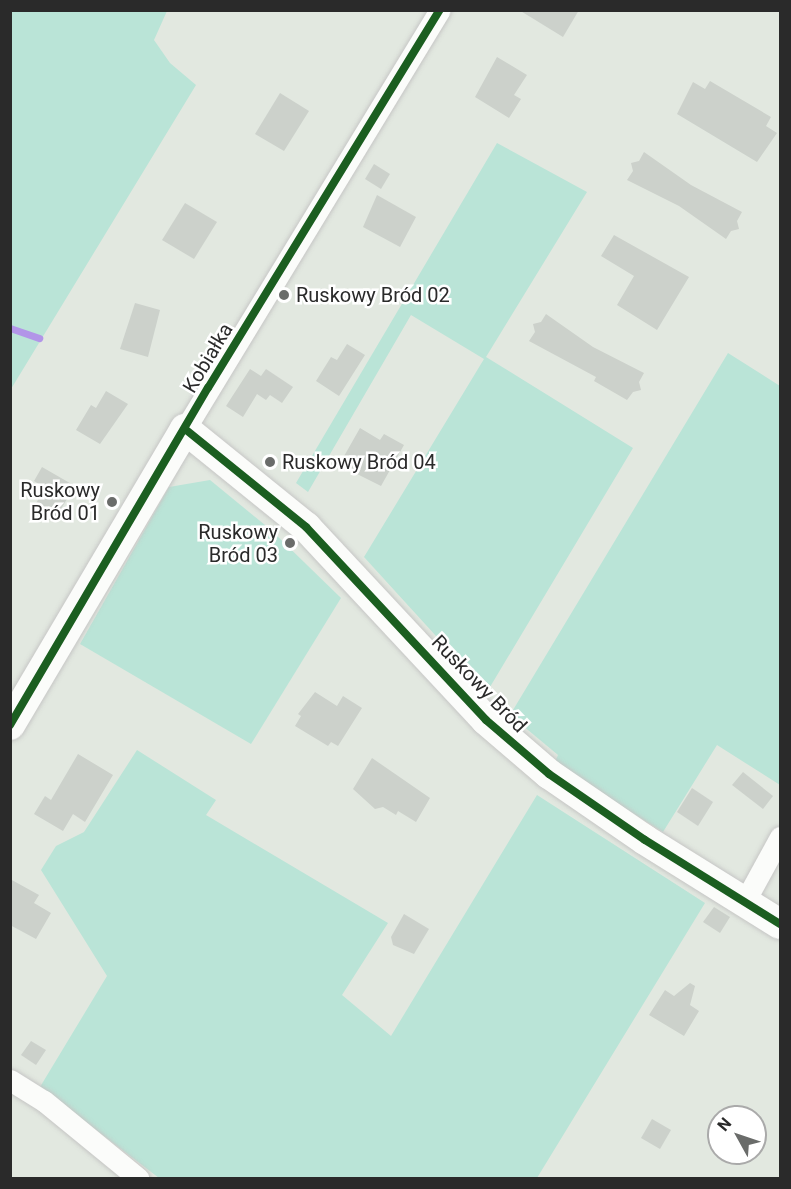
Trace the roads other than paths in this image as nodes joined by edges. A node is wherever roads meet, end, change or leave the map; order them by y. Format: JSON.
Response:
{"nodes":[{"id":1,"x":440,"y":10,"type":"edge"},
{"id":2,"x":185,"y":429,"type":"junction"},
{"id":3,"x":10,"y":725,"type":"edge"},
{"id":4,"x":780,"y":837,"type":"edge"},
{"id":5,"x":746,"y":901,"type":"junction"},
{"id":6,"x":780,"y":924,"type":"edge"},
{"id":7,"x":10,"y":1080,"type":"edge"},
{"id":8,"x":138,"y":1179,"type":"edge"}],
"edges":[{"from":1,"to":2,"type":"street","name":"Kobiałka"},
{"from":2,"to":3,"type":"street","name":"Kobiałka"},
{"from":2,"to":5,"type":"street","name":"Ruskowy Bród"},
{"from":4,"to":5,"type":"street"},
{"from":5,"to":6,"type":"street","name":"Ruskowy Bród"},
{"from":7,"to":8,"type":"street"}]}
